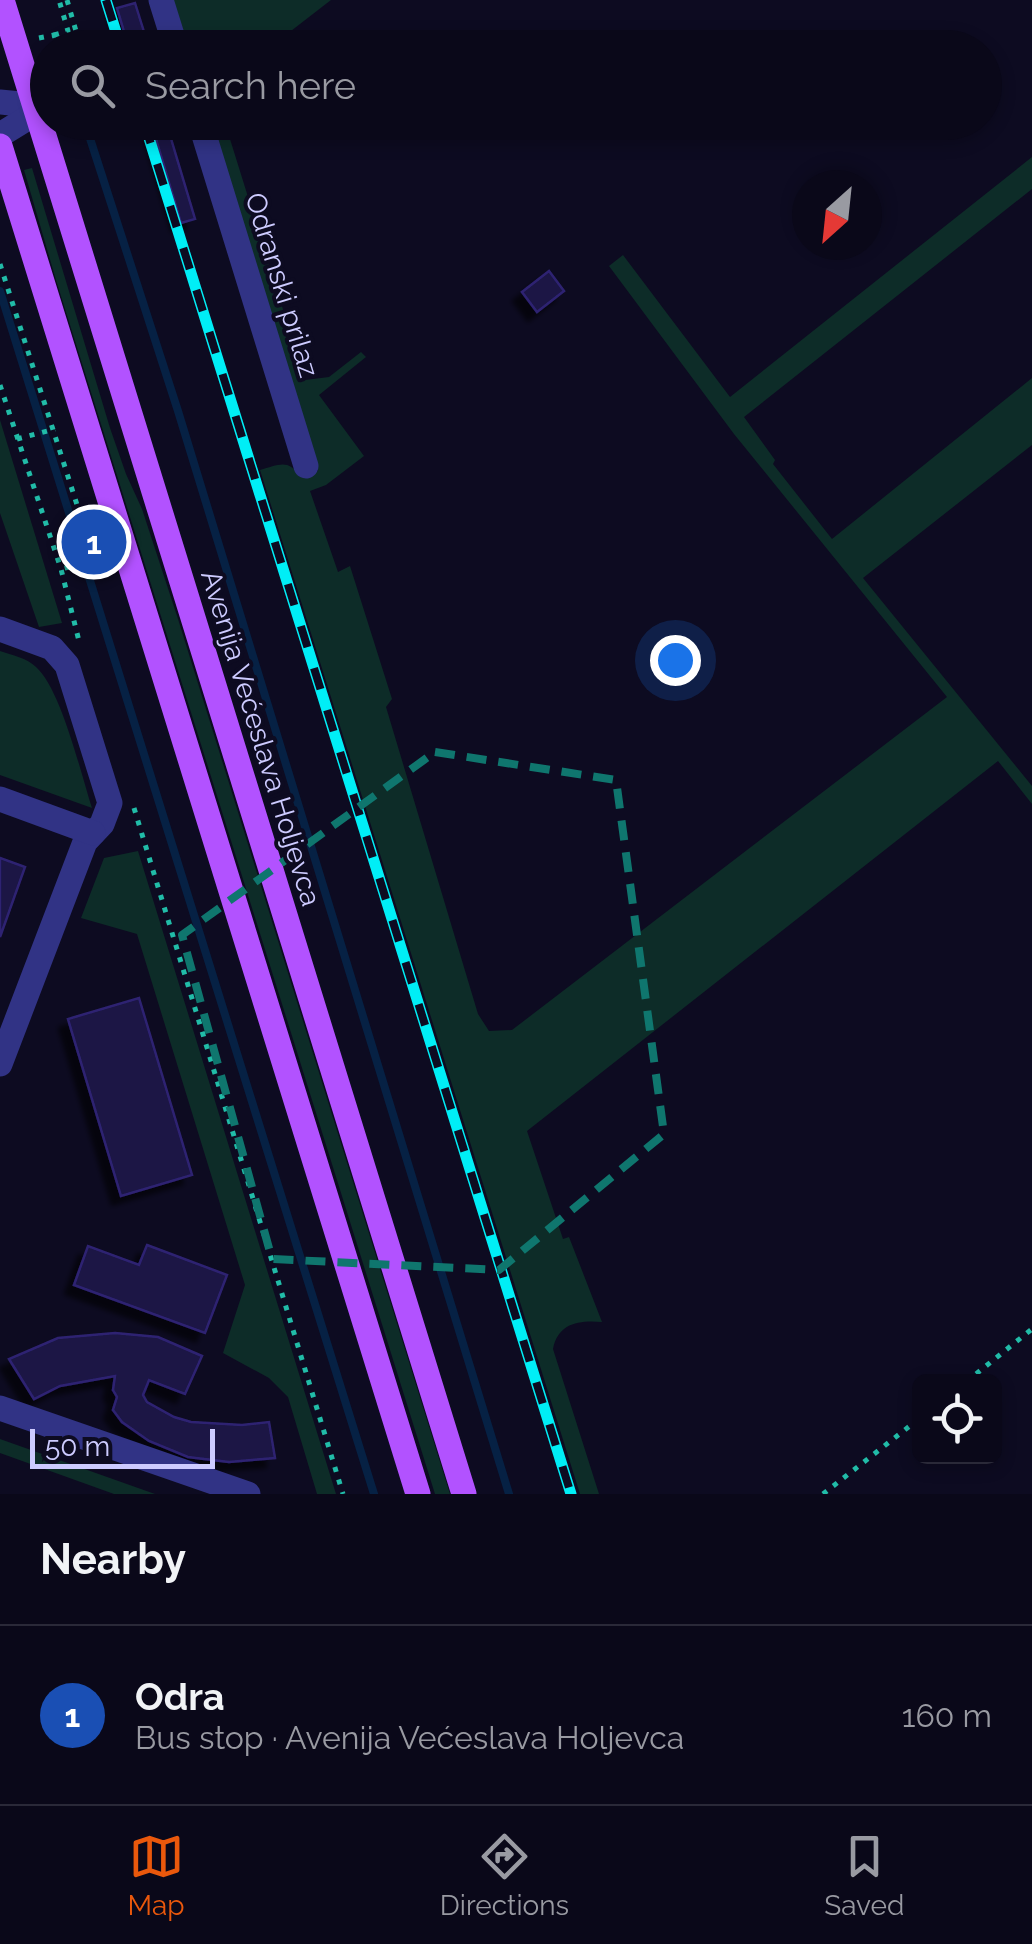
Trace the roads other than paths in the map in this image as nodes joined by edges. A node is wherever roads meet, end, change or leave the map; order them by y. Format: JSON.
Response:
{"nodes":[{"id":1,"x":2,"y":0,"type":"edge"},
{"id":2,"x":161,"y":0,"type":"edge"},
{"id":3,"x":170,"y":30,"type":"edge"},
{"id":4,"x":30,"y":86,"type":"edge"},
{"id":5,"x":0,"y":102,"type":"edge"},
{"id":6,"x":30,"y":108,"type":"edge"},
{"id":7,"x":30,"y":116,"type":"edge"},
{"id":8,"x":0,"y":135,"type":"edge"},
{"id":9,"x":47,"y":140,"type":"edge"},
{"id":10,"x":206,"y":140,"type":"edge"},
{"id":11,"x":0,"y":146,"type":"edge"},
{"id":12,"x":306,"y":466,"type":"dead end"},
{"id":13,"x":0,"y":629,"type":"edge"},
{"id":14,"x":0,"y":800,"type":"edge"},
{"id":15,"x":93,"y":834,"type":"junction"},
{"id":16,"x":0,"y":1064,"type":"edge"},
{"id":17,"x":0,"y":1408,"type":"edge"},
{"id":18,"x":248,"y":1494,"type":"edge"},
{"id":19,"x":418,"y":1494,"type":"edge"},
{"id":20,"x":464,"y":1494,"type":"edge"}],
"edges":[{"from":1,"to":4,"type":"main road","name":"Avenija Većeslava Holjevca"},
{"from":2,"to":3,"type":"street"},
{"from":5,"to":6,"type":"street"},
{"from":7,"to":8,"type":"street"},
{"from":9,"to":20,"type":"main road","name":"Avenija Većeslava Holjevca"},
{"from":10,"to":12,"type":"street","name":"Odranski prilaz"},
{"from":11,"to":19,"type":"main road"},
{"from":13,"to":15,"type":"street"},
{"from":14,"to":15,"type":"street"},
{"from":15,"to":16,"type":"street"},
{"from":17,"to":18,"type":"street"}]}
